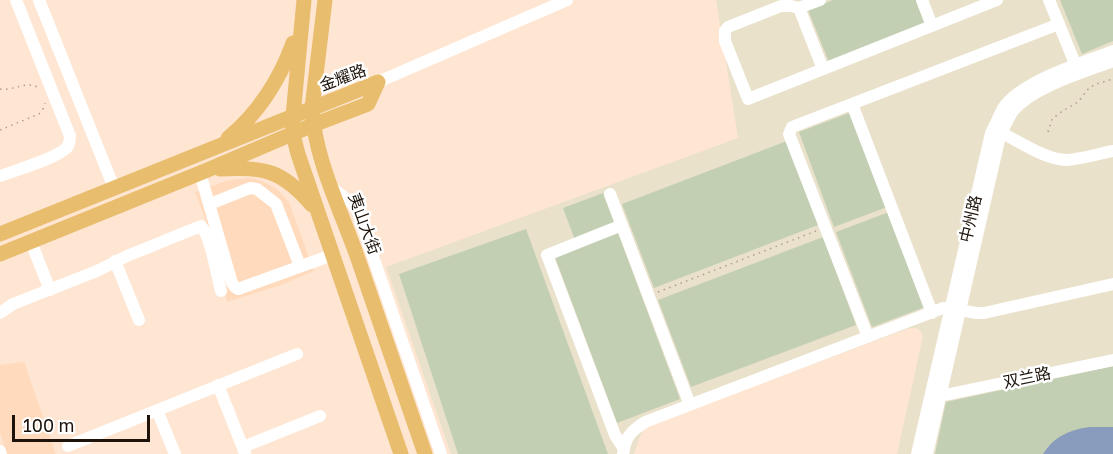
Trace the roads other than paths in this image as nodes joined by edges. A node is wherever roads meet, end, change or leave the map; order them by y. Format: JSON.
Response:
{"nodes":[{"id":1,"x":16,"y":0,"type":"edge"},
{"id":2,"x":39,"y":0,"type":"edge"},
{"id":3,"x":304,"y":0,"type":"edge"},
{"id":4,"x":326,"y":0,"type":"edge"},
{"id":5,"x":567,"y":0,"type":"edge"},
{"id":6,"x":820,"y":0,"type":"edge"},
{"id":7,"x":922,"y":0,"type":"edge"},
{"id":8,"x":997,"y":0,"type":"edge"},
{"id":9,"x":1049,"y":0,"type":"edge"},
{"id":10,"x":799,"y":8,"type":"junction"},
{"id":11,"x":302,"y":20,"type":"junction"},
{"id":12,"x":1059,"y":24,"type":"junction"},
{"id":13,"x":932,"y":26,"type":"junction"},
{"id":14,"x":1113,"y":51,"type":"edge"},
{"id":15,"x":1113,"y":61,"type":"edge"},
{"id":16,"x":1076,"y":66,"type":"junction"},
{"id":17,"x":823,"y":69,"type":"junction"},
{"id":18,"x":378,"y":82,"type":"junction"},
{"id":19,"x":852,"y":104,"type":"junction"},
{"id":20,"x":312,"y":108,"type":"junction"},
{"id":21,"x":293,"y":116,"type":"junction"},
{"id":22,"x":313,"y":125,"type":"junction"},
{"id":23,"x":1002,"y":133,"type":"junction"},
{"id":24,"x":292,"y":134,"type":"junction"},
{"id":25,"x":211,"y":150,"type":"junction"},
{"id":26,"x":1113,"y":151,"type":"edge"},
{"id":27,"x":202,"y":172,"type":"junction"},
{"id":28,"x":0,"y":176,"type":"edge"},
{"id":29,"x":114,"y":188,"type":"junction"},
{"id":30,"x":332,"y":188,"type":"junction"},
{"id":31,"x":610,"y":194,"type":"dead end"},
{"id":32,"x":210,"y":204,"type":"junction"},
{"id":33,"x":317,"y":211,"type":"junction"},
{"id":34,"x":622,"y":225,"type":"junction"},
{"id":35,"x":0,"y":234,"type":"edge"},
{"id":36,"x":30,"y":242,"type":"junction"},
{"id":37,"x":0,"y":254,"type":"edge"},
{"id":38,"x":332,"y":255,"type":"junction"},
{"id":39,"x":115,"y":261,"type":"junction"},
{"id":40,"x":300,"y":266,"type":"junction"},
{"id":41,"x":1113,"y":284,"type":"edge"},
{"id":42,"x":50,"y":290,"type":"junction"},
{"id":43,"x":221,"y":291,"type":"dead end"},
{"id":44,"x":956,"y":309,"type":"junction"},
{"id":45,"x":0,"y":313,"type":"edge"},
{"id":46,"x":932,"y":313,"type":"junction"},
{"id":47,"x":139,"y":320,"type":"dead end"},
{"id":48,"x":868,"y":337,"type":"junction"},
{"id":49,"x":297,"y":354,"type":"dead end"},
{"id":50,"x":1113,"y":360,"type":"edge"},
{"id":51,"x":218,"y":386,"type":"junction"},
{"id":52,"x":940,"y":396,"type":"junction"},
{"id":53,"x":690,"y":405,"type":"junction"},
{"id":54,"x":157,"y":410,"type":"junction"},
{"id":55,"x":320,"y":416,"type":"dead end"},
{"id":56,"x":68,"y":446,"type":"dead end"},
{"id":57,"x":244,"y":450,"type":"edge"},
{"id":58,"x":624,"y":452,"type":"edge"},
{"id":59,"x":175,"y":454,"type":"edge"},
{"id":60,"x":401,"y":454,"type":"edge"},
{"id":61,"x":425,"y":454,"type":"edge"},
{"id":62,"x":441,"y":454,"type":"edge"},
{"id":63,"x":917,"y":454,"type":"edge"},
{"id":64,"x":927,"y":454,"type":"edge"}],
"edges":[{"from":1,"to":28,"type":"street"},
{"from":2,"to":29,"type":"street"},
{"from":3,"to":11,"type":"main road"},
{"from":4,"to":20,"type":"main road","name":"夷山大街"},
{"from":5,"to":18,"type":"street"},
{"from":6,"to":10,"type":"street"},
{"from":7,"to":13,"type":"street"},
{"from":8,"to":13,"type":"street"},
{"from":9,"to":12,"type":"street"},
{"from":10,"to":17,"type":"street"},
{"from":10,"to":17,"type":"street"},
{"from":11,"to":21,"type":"main road"},
{"from":11,"to":25,"type":"main road"},
{"from":12,"to":16,"type":"street"},
{"from":12,"to":19,"type":"street"},
{"from":13,"to":17,"type":"street"},
{"from":14,"to":16,"type":"street","name":"中州路"},
{"from":15,"to":23,"type":"street","name":"中州路"},
{"from":16,"to":44,"type":"street","name":"中州路"},
{"from":18,"to":20,"type":"main road","name":"金耀路"},
{"from":18,"to":22,"type":"main road","name":"金耀路"},
{"from":19,"to":46,"type":"street"},
{"from":19,"to":48,"type":"street"},
{"from":20,"to":21,"type":"main road","name":"金耀路"},
{"from":20,"to":22,"type":"main road","name":"夷山大街"},
{"from":21,"to":24,"type":"main road"},
{"from":21,"to":25,"type":"main road","name":"金耀路"},
{"from":22,"to":24,"type":"main road","name":"金耀路"},
{"from":22,"to":30,"type":"main road","name":"夷山大街"},
{"from":23,"to":26,"type":"street"},
{"from":23,"to":44,"type":"street","name":"中州路"},
{"from":24,"to":27,"type":"main road","name":"金耀路"},
{"from":24,"to":33,"type":"main road"},
{"from":25,"to":29,"type":"main road","name":"金耀路"},
{"from":27,"to":32,"type":"street"},
{"from":27,"to":33,"type":"main road"},
{"from":27,"to":36,"type":"main road","name":"金耀路"},
{"from":29,"to":35,"type":"main road","name":"金耀路"},
{"from":30,"to":61,"type":"main road","name":"夷山大街"},
{"from":30,"to":62,"type":"street"},
{"from":31,"to":34,"type":"street"},
{"from":32,"to":40,"type":"street"},
{"from":32,"to":40,"type":"street"},
{"from":33,"to":38,"type":"main road"},
{"from":34,"to":53,"type":"street"},
{"from":34,"to":58,"type":"street"},
{"from":36,"to":37,"type":"main road","name":"金耀路"},
{"from":36,"to":42,"type":"street"},
{"from":38,"to":40,"type":"street"},
{"from":38,"to":60,"type":"main road"},
{"from":39,"to":42,"type":"street"},
{"from":39,"to":43,"type":"street"},
{"from":39,"to":47,"type":"street"},
{"from":41,"to":44,"type":"street"},
{"from":42,"to":45,"type":"street"},
{"from":44,"to":46,"type":"street"},
{"from":44,"to":52,"type":"street","name":"中州路"},
{"from":44,"to":63,"type":"street","name":"中州路"},
{"from":46,"to":48,"type":"street"},
{"from":48,"to":53,"type":"street"},
{"from":49,"to":51,"type":"street"},
{"from":50,"to":52,"type":"street","name":"双兰路"},
{"from":51,"to":54,"type":"street"},
{"from":51,"to":57,"type":"street"},
{"from":52,"to":64,"type":"street","name":"中州路"},
{"from":53,"to":58,"type":"street"},
{"from":54,"to":56,"type":"street"},
{"from":54,"to":59,"type":"street"},
{"from":55,"to":57,"type":"street"}]}
